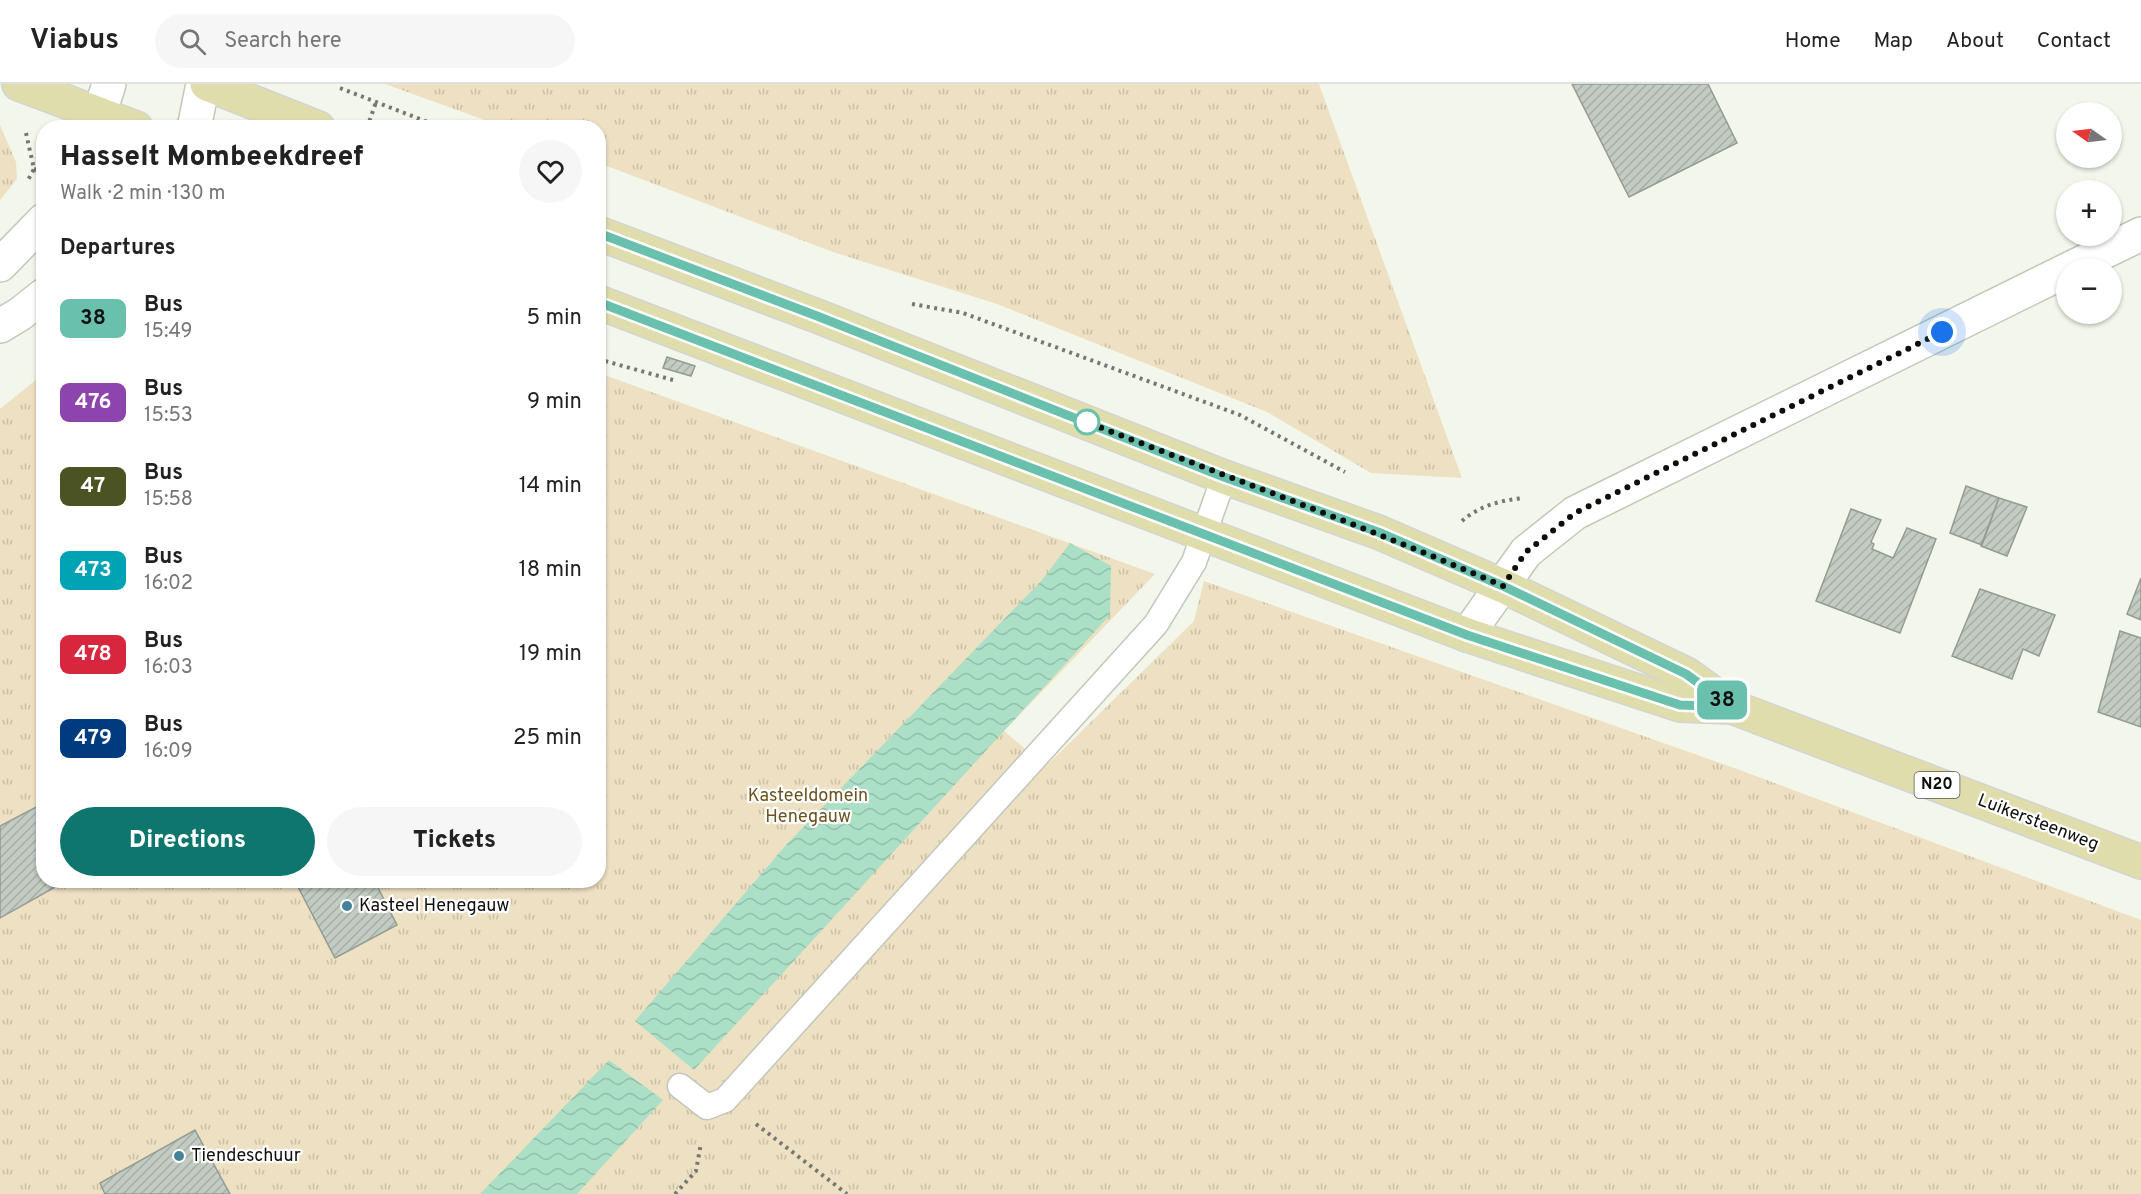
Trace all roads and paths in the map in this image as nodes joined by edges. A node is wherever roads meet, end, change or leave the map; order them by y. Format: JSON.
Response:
{"nodes":[{"id":1,"x":19,"y":84,"type":"edge"},
{"id":2,"x":205,"y":84,"type":"edge"},
{"id":3,"x":330,"y":84,"type":"edge"},
{"id":4,"x":376,"y":102,"type":"junction"},
{"id":5,"x":101,"y":108,"type":"edge"},
{"id":6,"x":122,"y":120,"type":"edge"},
{"id":7,"x":196,"y":120,"type":"edge"},
{"id":8,"x":297,"y":120,"type":"edge"},
{"id":9,"x":370,"y":120,"type":"edge"},
{"id":10,"x":422,"y":120,"type":"edge"},
{"id":11,"x":36,"y":227,"type":"edge"},
{"id":12,"x":2141,"y":234,"type":"edge"},
{"id":13,"x":606,"y":236,"type":"edge"},
{"id":14,"x":2092,"y":258,"type":"edge"},
{"id":15,"x":0,"y":265,"type":"edge"},
{"id":16,"x":2056,"y":275,"type":"edge"},
{"id":17,"x":36,"y":301,"type":"edge"},
{"id":18,"x":904,"y":303,"type":"dead end"},
{"id":19,"x":606,"y":305,"type":"edge"},
{"id":20,"x":0,"y":326,"type":"edge"},
{"id":21,"x":1352,"y":475,"type":"dead end"},
{"id":22,"x":1224,"y":477,"type":"junction"},
{"id":23,"x":1205,"y":534,"type":"junction"},
{"id":24,"x":1503,"y":586,"type":"junction"},
{"id":25,"x":1467,"y":635,"type":"junction"},
{"id":26,"x":1732,"y":707,"type":"junction"},
{"id":27,"x":2141,"y":862,"type":"edge"},
{"id":28,"x":680,"y":1086,"type":"dead end"},
{"id":29,"x":725,"y":1100,"type":"junction"},
{"id":30,"x":696,"y":1171,"type":"dead end"},
{"id":31,"x":675,"y":1194,"type":"edge"},
{"id":32,"x":847,"y":1194,"type":"edge"}],
"edges":[{"from":1,"to":5,"type":"main road"},
{"from":2,"to":7,"type":"street"},
{"from":2,"to":8,"type":"main road"},
{"from":3,"to":4,"type":"path"},
{"from":4,"to":9,"type":"path"},
{"from":4,"to":10,"type":"path"},
{"from":5,"to":6,"type":"main road"},
{"from":11,"to":15,"type":"street"},
{"from":12,"to":14,"type":"street"},
{"from":13,"to":22,"type":"main road","name":"Luikersteenweg","number":"N20"},
{"from":16,"to":24,"type":"street"},
{"from":17,"to":20,"type":"street"},
{"from":18,"to":21,"type":"path"},
{"from":19,"to":23,"type":"main road","name":"Luikersteenweg","number":"N20"},
{"from":22,"to":23,"type":"lane"},
{"from":22,"to":24,"type":"main road","name":"Luikersteenweg","number":"N20"},
{"from":23,"to":25,"type":"main road","name":"Luikersteenweg","number":"N20"},
{"from":23,"to":29,"type":"lane"},
{"from":24,"to":25,"type":"street"},
{"from":24,"to":26,"type":"main road","name":"Luikersteenweg","number":"N20"},
{"from":25,"to":26,"type":"main road","name":"Luikersteenweg","number":"N20"},
{"from":26,"to":27,"type":"main road","name":"Luikersteenweg","number":"N20"},
{"from":28,"to":29,"type":"lane"},
{"from":29,"to":32,"type":"path"},
{"from":30,"to":31,"type":"path"}]}
